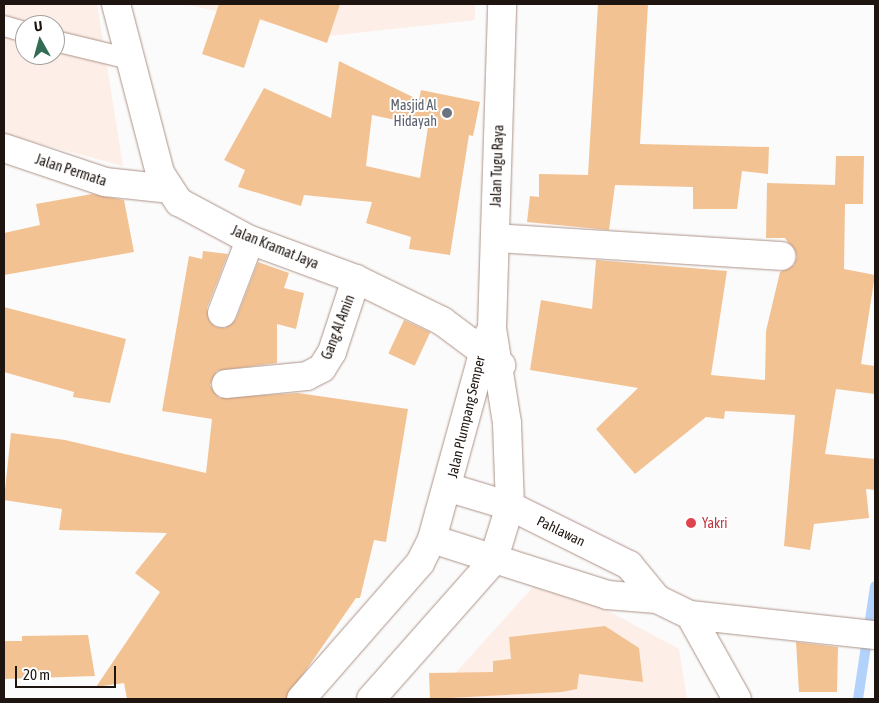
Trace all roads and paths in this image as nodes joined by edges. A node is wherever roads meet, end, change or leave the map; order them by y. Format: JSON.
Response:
{"nodes":[{"id":1,"x":116,"y":4,"type":"edge"},
{"id":2,"x":502,"y":4,"type":"edge"},
{"id":3,"x":65,"y":43,"type":"edge"},
{"id":4,"x":130,"y":59,"type":"junction"},
{"id":5,"x":4,"y":148,"type":"edge"},
{"id":6,"x":169,"y":189,"type":"junction"},
{"id":7,"x":495,"y":238,"type":"junction"},
{"id":8,"x":250,"y":240,"type":"junction"},
{"id":9,"x":781,"y":256,"type":"dead end"},
{"id":10,"x":356,"y":279,"type":"junction"},
{"id":11,"x":222,"y":313,"type":"dead end"},
{"id":12,"x":491,"y":348,"type":"junction"},
{"id":13,"x":226,"y":384,"type":"dead end"},
{"id":14,"x":450,"y":488,"type":"junction"},
{"id":15,"x":510,"y":506,"type":"junction"},
{"id":16,"x":432,"y":539,"type":"junction"},
{"id":17,"x":493,"y":560,"type":"junction"},
{"id":18,"x":657,"y":599,"type":"junction"},
{"id":19,"x":690,"y":615,"type":"junction"},
{"id":20,"x":875,"y":635,"type":"edge"},
{"id":21,"x":301,"y":699,"type":"edge"},
{"id":22,"x":371,"y":699,"type":"edge"},
{"id":23,"x":737,"y":699,"type":"edge"}],
"edges":[{"from":1,"to":4,"type":"main road","name":"Jalan Kramat Jaya"},
{"from":2,"to":7,"type":"main road","name":"Jalan Tugu Raya"},
{"from":3,"to":4,"type":"lane"},
{"from":4,"to":6,"type":"main road","name":"Jalan Kramat Jaya"},
{"from":5,"to":6,"type":"main road","name":"Jalan Permata"},
{"from":6,"to":8,"type":"main road","name":"Jalan Kramat Jaya"},
{"from":7,"to":9,"type":"main road"},
{"from":7,"to":12,"type":"main road","name":"Jalan Tugu Raya"},
{"from":8,"to":10,"type":"main road","name":"Jalan Kramat Jaya"},
{"from":8,"to":11,"type":"main road"},
{"from":10,"to":12,"type":"main road","name":"Jalan Kramat Jaya"},
{"from":10,"to":13,"type":"main road","name":"Gang Al Amin"},
{"from":12,"to":14,"type":"main road","name":"Jalan Plumpang Semper"},
{"from":12,"to":15,"type":"main road","name":"Jalan Plumpang Semper"},
{"from":14,"to":15,"type":"main road","name":"Pahlawan"},
{"from":14,"to":16,"type":"main road","name":"Jalan Plumpang Semper"},
{"from":15,"to":17,"type":"main road","name":"Jalan Plumpang Semper"},
{"from":15,"to":18,"type":"main road","name":"Pahlawan"},
{"from":16,"to":17,"type":"main road","name":"Pahlawan"},
{"from":16,"to":21,"type":"main road","name":"Jalan Plumpang Semper"},
{"from":17,"to":18,"type":"main road","name":"Pahlawan"},
{"from":17,"to":22,"type":"main road","name":"Jalan Plumpang Semper"},
{"from":18,"to":19,"type":"main road","name":"Pahlawan"},
{"from":19,"to":20,"type":"main road","name":"Pahlawan"},
{"from":19,"to":23,"type":"main road"}]}
